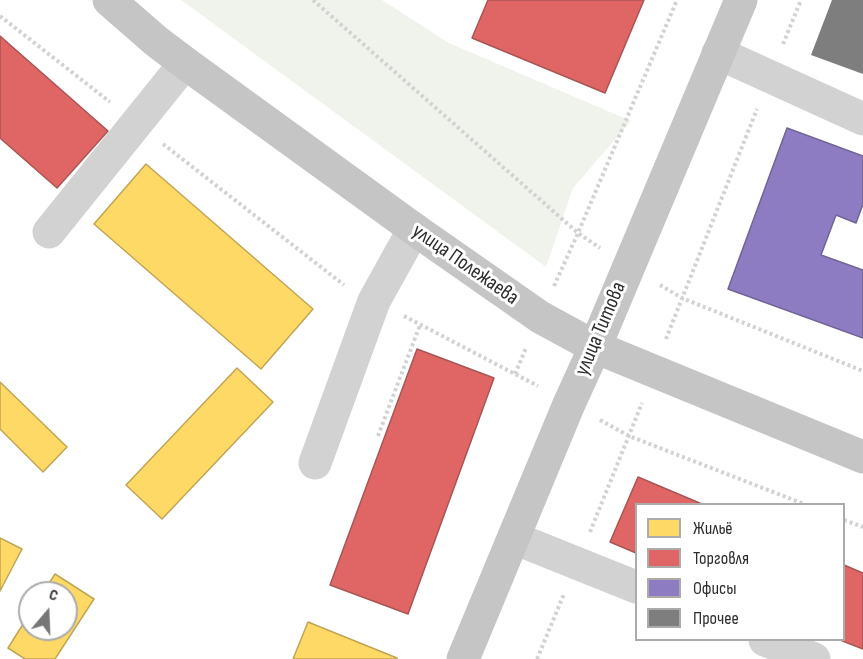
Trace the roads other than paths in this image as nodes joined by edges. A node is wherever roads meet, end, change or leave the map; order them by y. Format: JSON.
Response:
{"nodes":[{"id":1,"x":109,"y":0,"type":"edge"},
{"id":2,"x":741,"y":0,"type":"edge"},
{"id":3,"x":718,"y":54,"type":"junction"},
{"id":4,"x":185,"y":63,"type":"junction"},
{"id":5,"x":863,"y":119,"type":"edge"},
{"id":6,"x":414,"y":230,"type":"junction"},
{"id":7,"x":49,"y":232,"type":"dead end"},
{"id":8,"x":595,"y":347,"type":"junction"},
{"id":9,"x":863,"y":457,"type":"edge"},
{"id":10,"x":315,"y":463,"type":"dead end"},
{"id":11,"x":514,"y":538,"type":"junction"},
{"id":12,"x":635,"y":587,"type":"edge"},
{"id":13,"x":770,"y":641,"type":"edge"},
{"id":14,"x":463,"y":659,"type":"edge"},
{"id":15,"x":814,"y":659,"type":"edge"}],
"edges":[{"from":1,"to":4,"type":"main road","name":"улица Полежаева"},
{"from":2,"to":3,"type":"main road","name":"улица Титова"},
{"from":3,"to":5,"type":"lane"},
{"from":3,"to":8,"type":"main road","name":"улица Титова"},
{"from":4,"to":6,"type":"main road","name":"улица Полежаева"},
{"from":4,"to":7,"type":"lane"},
{"from":6,"to":8,"type":"main road","name":"улица Полежаева"},
{"from":6,"to":10,"type":"lane"},
{"from":8,"to":9,"type":"main road","name":"улица Полежаева"},
{"from":8,"to":11,"type":"main road","name":"улица Титова"},
{"from":11,"to":12,"type":"lane"},
{"from":11,"to":14,"type":"main road","name":"улица Титова"},
{"from":13,"to":15,"type":"lane"}]}
